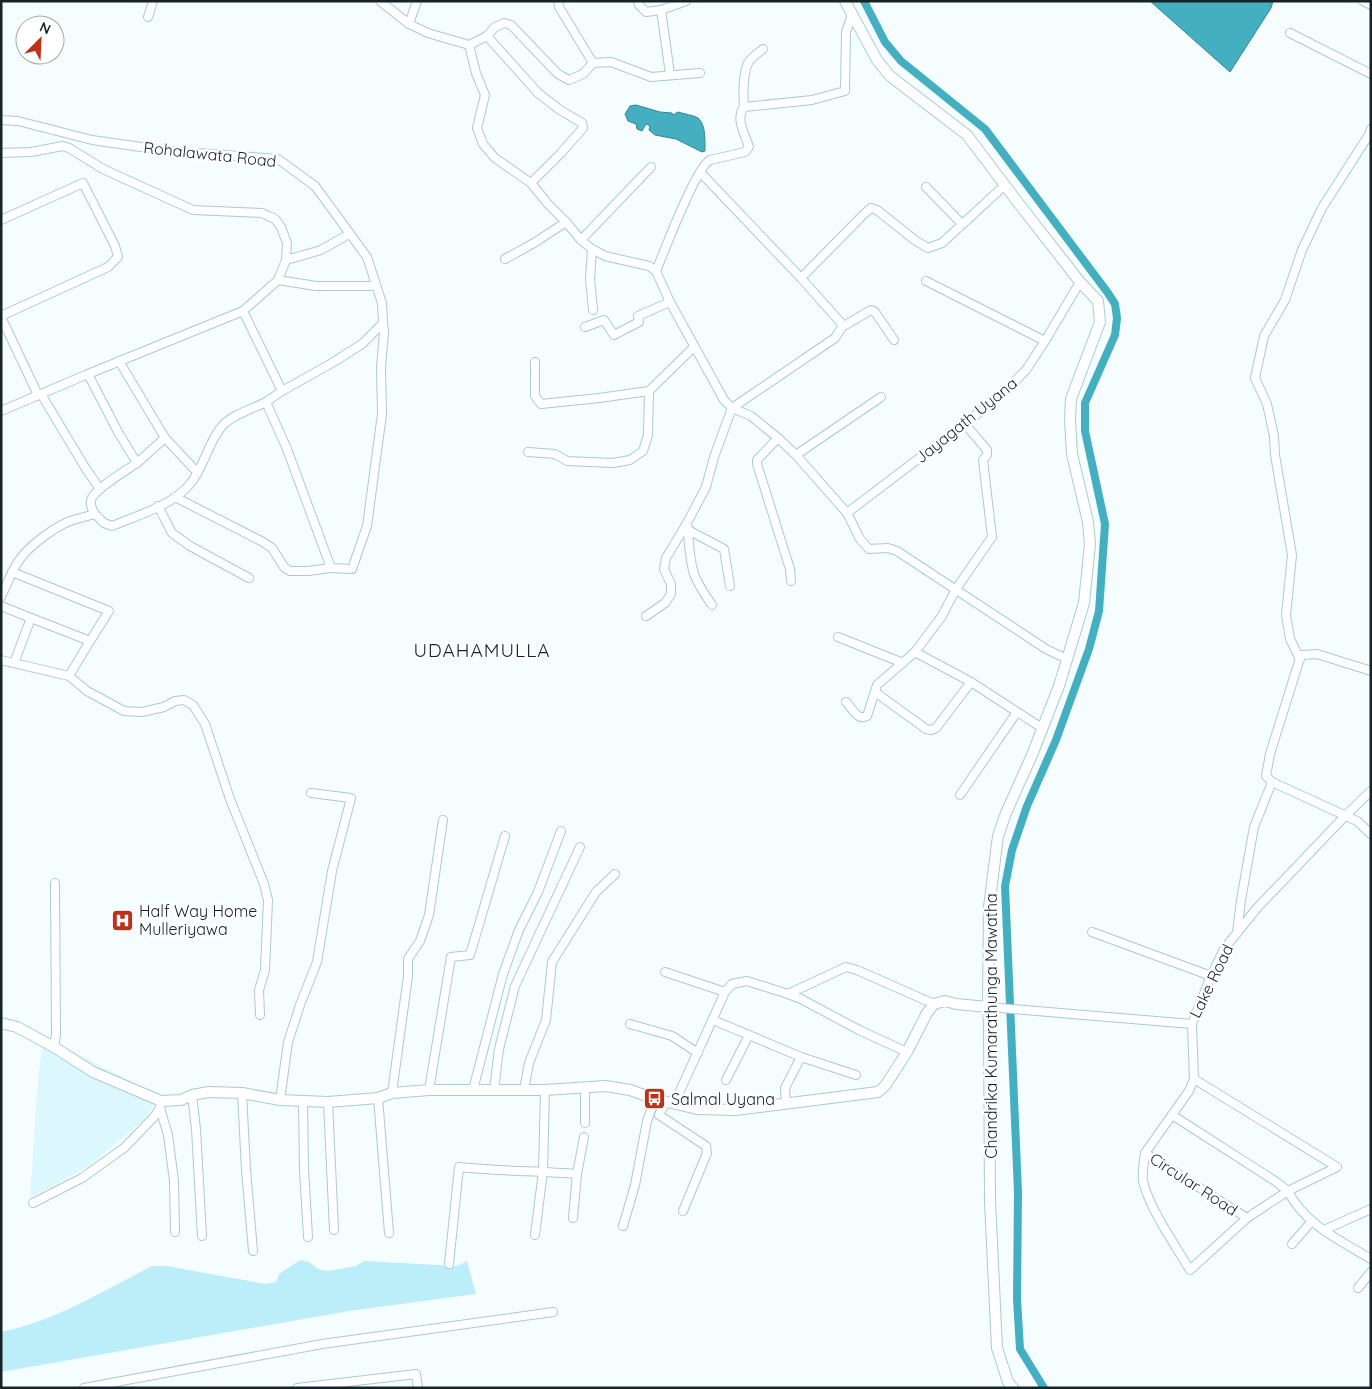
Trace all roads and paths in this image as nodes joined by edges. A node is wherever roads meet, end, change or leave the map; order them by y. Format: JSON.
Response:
{"nodes":[{"id":1,"x":153,"y":1,"type":"edge"},
{"id":2,"x":380,"y":1,"type":"edge"},
{"id":3,"x":417,"y":1,"type":"edge"},
{"id":4,"x":558,"y":1,"type":"edge"},
{"id":5,"x":638,"y":1,"type":"edge"},
{"id":6,"x":686,"y":1,"type":"edge"},
{"id":7,"x":844,"y":1,"type":"edge"},
{"id":8,"x":1363,"y":1,"type":"edge"},
{"id":9,"x":1371,"y":5,"type":"edge"},
{"id":10,"x":661,"y":10,"type":"junction"},
{"id":11,"x":852,"y":15,"type":"junction"},
{"id":12,"x":148,"y":17,"type":"dead end"},
{"id":13,"x":409,"y":24,"type":"junction"},
{"id":14,"x":1290,"y":33,"type":"dead end"},
{"id":15,"x":487,"y":36,"type":"junction"},
{"id":16,"x":469,"y":45,"type":"junction"},
{"id":17,"x":763,"y":49,"type":"dead end"},
{"id":18,"x":593,"y":63,"type":"junction"},
{"id":19,"x":700,"y":73,"type":"dead end"},
{"id":20,"x":670,"y":74,"type":"junction"},
{"id":21,"x":1371,"y":74,"type":"edge"},
{"id":22,"x":744,"y":107,"type":"junction"},
{"id":23,"x":1,"y":120,"type":"edge"},
{"id":24,"x":1371,"y":129,"type":"edge"},
{"id":25,"x":1,"y":153,"type":"edge"},
{"id":26,"x":651,"y":166,"type":"dead end"},
{"id":27,"x":700,"y":172,"type":"junction"},
{"id":28,"x":531,"y":183,"type":"junction"},
{"id":29,"x":1004,"y":185,"type":"junction"},
{"id":30,"x":926,"y":187,"type":"dead end"},
{"id":31,"x":1,"y":220,"type":"edge"},
{"id":32,"x":566,"y":222,"type":"junction"},
{"id":33,"x":962,"y":224,"type":"junction"},
{"id":34,"x":350,"y":234,"type":"junction"},
{"id":35,"x":581,"y":240,"type":"junction"},
{"id":36,"x":592,"y":249,"type":"junction"},
{"id":37,"x":506,"y":259,"type":"dead end"},
{"id":38,"x":286,"y":260,"type":"junction"},
{"id":39,"x":656,"y":271,"type":"junction"},
{"id":40,"x":802,"y":278,"type":"junction"},
{"id":41,"x":278,"y":280,"type":"junction"},
{"id":42,"x":926,"y":281,"type":"dead end"},
{"id":43,"x":1080,"y":282,"type":"junction"},
{"id":44,"x":376,"y":284,"type":"junction"},
{"id":45,"x":670,"y":302,"type":"junction"},
{"id":46,"x":593,"y":310,"type":"dead end"},
{"id":47,"x":243,"y":311,"type":"junction"},
{"id":48,"x":1,"y":317,"type":"edge"},
{"id":49,"x":383,"y":323,"type":"junction"},
{"id":50,"x":585,"y":327,"type":"dead end"},
{"id":51,"x":842,"y":327,"type":"junction"},
{"id":52,"x":894,"y":340,"type":"dead end"},
{"id":53,"x":1045,"y":341,"type":"junction"},
{"id":54,"x":694,"y":347,"type":"junction"},
{"id":55,"x":119,"y":361,"type":"junction"},
{"id":56,"x":535,"y":362,"type":"dead end"},
{"id":57,"x":88,"y":374,"type":"junction"},
{"id":58,"x":282,"y":391,"type":"junction"},
{"id":59,"x":649,"y":391,"type":"junction"},
{"id":60,"x":40,"y":395,"type":"junction"},
{"id":61,"x":881,"y":397,"type":"dead end"},
{"id":62,"x":266,"y":402,"type":"junction"},
{"id":63,"x":732,"y":408,"type":"junction"},
{"id":64,"x":1,"y":411,"type":"edge"},
{"id":65,"x":965,"y":424,"type":"junction"},
{"id":66,"x":165,"y":438,"type":"junction"},
{"id":67,"x":778,"y":438,"type":"junction"},
{"id":68,"x":528,"y":452,"type":"dead end"},
{"id":69,"x":796,"y":455,"type":"junction"},
{"id":70,"x":137,"y":463,"type":"junction"},
{"id":71,"x":197,"y":472,"type":"junction"},
{"id":72,"x":100,"y":489,"type":"junction"},
{"id":73,"x":175,"y":498,"type":"junction"},
{"id":74,"x":158,"y":506,"type":"junction"},
{"id":75,"x":846,"y":513,"type":"junction"},
{"id":76,"x":95,"y":514,"type":"junction"},
{"id":77,"x":688,"y":527,"type":"junction"},
{"id":78,"x":331,"y":568,"type":"junction"},
{"id":79,"x":12,"y":572,"type":"junction"},
{"id":80,"x":249,"y":578,"type":"dead end"},
{"id":81,"x":791,"y":581,"type":"dead end"},
{"id":82,"x":730,"y":586,"type":"dead end"},
{"id":83,"x":956,"y":589,"type":"junction"},
{"id":84,"x":1,"y":597,"type":"edge"},
{"id":85,"x":712,"y":605,"type":"dead end"},
{"id":86,"x":1,"y":606,"type":"edge"},
{"id":87,"x":646,"y":616,"type":"dead end"},
{"id":88,"x":31,"y":618,"type":"junction"},
{"id":89,"x":838,"y":637,"type":"dead end"},
{"id":90,"x":90,"y":642,"type":"junction"},
{"id":91,"x":915,"y":652,"type":"junction"},
{"id":92,"x":1300,"y":658,"type":"junction"},
{"id":93,"x":1067,"y":659,"type":"junction"},
{"id":94,"x":1,"y":660,"type":"edge"},
{"id":95,"x":14,"y":663,"type":"junction"},
{"id":96,"x":902,"y":663,"type":"junction"},
{"id":97,"x":1371,"y":671,"type":"edge"},
{"id":98,"x":69,"y":676,"type":"junction"},
{"id":99,"x":971,"y":682,"type":"junction"},
{"id":100,"x":875,"y":692,"type":"junction"},
{"id":101,"x":846,"y":702,"type":"dead end"},
{"id":102,"x":1018,"y":712,"type":"junction"},
{"id":103,"x":1042,"y":728,"type":"junction"},
{"id":104,"x":1272,"y":782,"type":"junction"},
{"id":105,"x":1371,"y":791,"type":"edge"},
{"id":106,"x":311,"y":793,"type":"dead end"},
{"id":107,"x":960,"y":795,"type":"dead end"},
{"id":108,"x":1346,"y":815,"type":"junction"},
{"id":109,"x":443,"y":820,"type":"dead end"},
{"id":110,"x":561,"y":831,"type":"dead end"},
{"id":111,"x":1371,"y":834,"type":"edge"},
{"id":112,"x":505,"y":836,"type":"dead end"},
{"id":113,"x":580,"y":847,"type":"dead end"},
{"id":114,"x":615,"y":874,"type":"dead end"},
{"id":115,"x":55,"y":883,"type":"dead end"},
{"id":116,"x":1092,"y":932,"type":"dead end"},
{"id":117,"x":1237,"y":933,"type":"junction"},
{"id":118,"x":665,"y":972,"type":"dead end"},
{"id":119,"x":1211,"y":976,"type":"junction"},
{"id":120,"x":725,"y":992,"type":"junction"},
{"id":121,"x":788,"y":994,"type":"junction"},
{"id":122,"x":934,"y":1004,"type":"junction"},
{"id":123,"x":992,"y":1007,"type":"junction"},
{"id":124,"x":260,"y":1014,"type":"dead end"},
{"id":125,"x":713,"y":1020,"type":"junction"},
{"id":126,"x":1,"y":1023,"type":"edge"},
{"id":127,"x":630,"y":1024,"type":"dead end"},
{"id":128,"x":1192,"y":1024,"type":"junction"},
{"id":129,"x":749,"y":1035,"type":"junction"},
{"id":130,"x":54,"y":1047,"type":"junction"},
{"id":131,"x":907,"y":1052,"type":"junction"},
{"id":132,"x":698,"y":1053,"type":"junction"},
{"id":133,"x":801,"y":1057,"type":"junction"},
{"id":134,"x":856,"y":1075,"type":"dead end"},
{"id":135,"x":1194,"y":1079,"type":"junction"},
{"id":136,"x":726,"y":1080,"type":"dead end"},
{"id":137,"x":585,"y":1087,"type":"junction"},
{"id":138,"x":429,"y":1090,"type":"junction"},
{"id":139,"x":473,"y":1090,"type":"junction"},
{"id":140,"x":494,"y":1090,"type":"junction"},
{"id":141,"x":524,"y":1090,"type":"junction"},
{"id":142,"x":545,"y":1090,"type":"junction"},
{"id":143,"x":392,"y":1093,"type":"junction"},
{"id":144,"x":242,"y":1094,"type":"junction"},
{"id":145,"x":192,"y":1095,"type":"junction"},
{"id":146,"x":378,"y":1098,"type":"junction"},
{"id":147,"x":655,"y":1099,"type":"junction"},
{"id":148,"x":280,"y":1100,"type":"junction"},
{"id":149,"x":303,"y":1102,"type":"junction"},
{"id":150,"x":328,"y":1102,"type":"junction"},
{"id":151,"x":670,"y":1103,"type":"junction"},
{"id":152,"x":786,"y":1103,"type":"junction"},
{"id":153,"x":161,"y":1104,"type":"junction"},
{"id":154,"x":1172,"y":1116,"type":"junction"},
{"id":155,"x":585,"y":1123,"type":"dead end"},
{"id":156,"x":584,"y":1137,"type":"dead end"},
{"id":157,"x":1145,"y":1154,"type":"junction"},
{"id":158,"x":543,"y":1171,"type":"junction"},
{"id":159,"x":577,"y":1174,"type":"junction"},
{"id":160,"x":1288,"y":1191,"type":"junction"},
{"id":161,"x":33,"y":1203,"type":"dead end"},
{"id":162,"x":1371,"y":1209,"type":"edge"},
{"id":163,"x":683,"y":1211,"type":"dead end"},
{"id":164,"x":572,"y":1218,"type":"dead end"},
{"id":165,"x":1247,"y":1218,"type":"junction"},
{"id":166,"x":1312,"y":1221,"type":"junction"},
{"id":167,"x":623,"y":1226,"type":"dead end"},
{"id":168,"x":334,"y":1230,"type":"dead end"},
{"id":169,"x":1324,"y":1230,"type":"junction"},
{"id":170,"x":176,"y":1232,"type":"dead end"},
{"id":171,"x":389,"y":1233,"type":"dead end"},
{"id":172,"x":535,"y":1235,"type":"dead end"},
{"id":173,"x":202,"y":1236,"type":"dead end"},
{"id":174,"x":308,"y":1238,"type":"dead end"},
{"id":175,"x":1292,"y":1244,"type":"dead end"},
{"id":176,"x":253,"y":1252,"type":"dead end"},
{"id":177,"x":1371,"y":1259,"type":"edge"},
{"id":178,"x":449,"y":1264,"type":"dead end"},
{"id":179,"x":1371,"y":1272,"type":"edge"},
{"id":180,"x":1358,"y":1288,"type":"dead end"},
{"id":181,"x":553,"y":1312,"type":"dead end"},
{"id":182,"x":84,"y":1388,"type":"edge"},
{"id":183,"x":297,"y":1388,"type":"edge"},
{"id":184,"x":418,"y":1388,"type":"edge"},
{"id":185,"x":1013,"y":1388,"type":"edge"}],
"edges":[{"from":1,"to":12,"type":"street"},
{"from":2,"to":13,"type":"street"},
{"from":3,"to":13,"type":"street"},
{"from":4,"to":18,"type":"street"},
{"from":5,"to":10,"type":"street"},
{"from":6,"to":10,"type":"street"},
{"from":7,"to":11,"type":"main road","name":"Chandrika Kumarathunga Mawatha"},
{"from":8,"to":9,"type":"street"},
{"from":10,"to":20,"type":"street"},
{"from":11,"to":22,"type":"street"},
{"from":11,"to":29,"type":"main road","name":"Chandrika Kumarathunga Mawatha"},
{"from":13,"to":16,"type":"street"},
{"from":14,"to":21,"type":"street"},
{"from":15,"to":16,"type":"street"},
{"from":15,"to":18,"type":"street"},
{"from":15,"to":28,"type":"street"},
{"from":16,"to":28,"type":"street"},
{"from":17,"to":22,"type":"street"},
{"from":18,"to":20,"type":"street"},
{"from":19,"to":20,"type":"street"},
{"from":22,"to":27,"type":"street"},
{"from":23,"to":34,"type":"street","name":"Rohalawata Road"},
{"from":24,"to":92,"type":"street"},
{"from":25,"to":38,"type":"street"},
{"from":26,"to":35,"type":"street"},
{"from":27,"to":39,"type":"street"},
{"from":27,"to":40,"type":"street"},
{"from":28,"to":32,"type":"street"},
{"from":29,"to":33,"type":"street"},
{"from":29,"to":43,"type":"main road","name":"Chandrika Kumarathunga Mawatha"},
{"from":30,"to":33,"type":"street"},
{"from":31,"to":48,"type":"street"},
{"from":32,"to":35,"type":"street"},
{"from":32,"to":37,"type":"street"},
{"from":33,"to":40,"type":"street"},
{"from":34,"to":38,"type":"street"},
{"from":34,"to":44,"type":"street","name":"Rohalawata Road"},
{"from":35,"to":36,"type":"street"},
{"from":36,"to":39,"type":"street"},
{"from":36,"to":46,"type":"street"},
{"from":38,"to":41,"type":"street"},
{"from":39,"to":45,"type":"street"},
{"from":40,"to":51,"type":"street"},
{"from":41,"to":44,"type":"street"},
{"from":41,"to":47,"type":"street"},
{"from":42,"to":53,"type":"street"},
{"from":43,"to":53,"type":"street","name":"Jayagath Uyana"},
{"from":43,"to":93,"type":"main road","name":"Chandrika Kumarathunga Mawatha"},
{"from":44,"to":49,"type":"street","name":"Rohalawata Road"},
{"from":45,"to":50,"type":"street"},
{"from":45,"to":54,"type":"street"},
{"from":47,"to":55,"type":"street"},
{"from":47,"to":58,"type":"street"},
{"from":48,"to":60,"type":"street"},
{"from":49,"to":58,"type":"street"},
{"from":49,"to":78,"type":"street","name":"Rohalawata Road"},
{"from":51,"to":52,"type":"street"},
{"from":51,"to":63,"type":"street"},
{"from":53,"to":65,"type":"street","name":"Jayagath Uyana"},
{"from":54,"to":59,"type":"street"},
{"from":54,"to":63,"type":"street"},
{"from":55,"to":57,"type":"street"},
{"from":55,"to":66,"type":"street"},
{"from":56,"to":59,"type":"street"},
{"from":57,"to":60,"type":"street"},
{"from":57,"to":70,"type":"street"},
{"from":58,"to":62,"type":"street"},
{"from":59,"to":68,"type":"street"},
{"from":60,"to":64,"type":"street"},
{"from":60,"to":72,"type":"street"},
{"from":61,"to":69,"type":"street"},
{"from":62,"to":71,"type":"street"},
{"from":62,"to":78,"type":"street"},
{"from":63,"to":67,"type":"street"},
{"from":63,"to":77,"type":"street"},
{"from":65,"to":75,"type":"street","name":"Jayagath Uyana"},
{"from":65,"to":83,"type":"street"},
{"from":66,"to":70,"type":"street"},
{"from":66,"to":71,"type":"street"},
{"from":67,"to":69,"type":"street"},
{"from":67,"to":81,"type":"street"},
{"from":69,"to":75,"type":"street"},
{"from":70,"to":72,"type":"street"},
{"from":71,"to":73,"type":"street"},
{"from":72,"to":76,"type":"street"},
{"from":73,"to":74,"type":"street"},
{"from":73,"to":78,"type":"street"},
{"from":74,"to":76,"type":"street"},
{"from":74,"to":80,"type":"street"},
{"from":75,"to":83,"type":"street"},
{"from":76,"to":79,"type":"street"},
{"from":77,"to":82,"type":"street"},
{"from":77,"to":85,"type":"street"},
{"from":77,"to":87,"type":"street"},
{"from":79,"to":84,"type":"street"},
{"from":79,"to":90,"type":"street"},
{"from":83,"to":91,"type":"street"},
{"from":83,"to":93,"type":"street"},
{"from":86,"to":88,"type":"street"},
{"from":88,"to":90,"type":"street"},
{"from":88,"to":95,"type":"street"},
{"from":89,"to":96,"type":"street"},
{"from":90,"to":98,"type":"street"},
{"from":91,"to":96,"type":"street"},
{"from":91,"to":99,"type":"street"},
{"from":92,"to":97,"type":"street"},
{"from":92,"to":104,"type":"street"},
{"from":93,"to":103,"type":"main road","name":"Chandrika Kumarathunga Mawatha"},
{"from":94,"to":95,"type":"street"},
{"from":95,"to":98,"type":"street"},
{"from":96,"to":100,"type":"street"},
{"from":98,"to":124,"type":"street"},
{"from":99,"to":100,"type":"street"},
{"from":99,"to":102,"type":"street"},
{"from":100,"to":101,"type":"street"},
{"from":102,"to":103,"type":"street"},
{"from":102,"to":107,"type":"street"},
{"from":103,"to":123,"type":"main road","name":"Chandrika Kumarathunga Mawatha"},
{"from":104,"to":108,"type":"street"},
{"from":104,"to":117,"type":"street"},
{"from":105,"to":108,"type":"street","name":"Lake Road"},
{"from":106,"to":148,"type":"street"},
{"from":108,"to":111,"type":"street"},
{"from":108,"to":117,"type":"street","name":"Lake Road"},
{"from":109,"to":143,"type":"street"},
{"from":110,"to":139,"type":"street"},
{"from":112,"to":138,"type":"street"},
{"from":113,"to":140,"type":"street"},
{"from":114,"to":141,"type":"street"},
{"from":115,"to":130,"type":"street"},
{"from":116,"to":119,"type":"street"},
{"from":117,"to":119,"type":"street","name":"Lake Road"},
{"from":118,"to":120,"type":"street"},
{"from":119,"to":128,"type":"street","name":"Lake Road"},
{"from":120,"to":121,"type":"street"},
{"from":120,"to":125,"type":"street"},
{"from":121,"to":122,"type":"street"},
{"from":121,"to":131,"type":"street"},
{"from":122,"to":123,"type":"main road"},
{"from":122,"to":131,"type":"main road"},
{"from":123,"to":128,"type":"street","name":"Lake Road"},
{"from":123,"to":185,"type":"main road","name":"Chandrika Kumarathunga Mawatha"},
{"from":125,"to":129,"type":"street"},
{"from":125,"to":132,"type":"street"},
{"from":126,"to":130,"type":"main road"},
{"from":127,"to":132,"type":"street"},
{"from":128,"to":135,"type":"street"},
{"from":129,"to":133,"type":"street"},
{"from":129,"to":136,"type":"street"},
{"from":130,"to":153,"type":"main road"},
{"from":131,"to":152,"type":"main road"},
{"from":132,"to":151,"type":"street"},
{"from":133,"to":134,"type":"street"},
{"from":133,"to":152,"type":"street"},
{"from":135,"to":154,"type":"street","name":"Circular Road"},
{"from":135,"to":160,"type":"street","name":"Circular Road"},
{"from":137,"to":142,"type":"main road"},
{"from":137,"to":147,"type":"main road"},
{"from":137,"to":155,"type":"street"},
{"from":138,"to":139,"type":"main road"},
{"from":138,"to":143,"type":"main road"},
{"from":139,"to":140,"type":"main road"},
{"from":140,"to":141,"type":"main road"},
{"from":141,"to":142,"type":"main road"},
{"from":142,"to":158,"type":"street"},
{"from":143,"to":146,"type":"main road"},
{"from":144,"to":145,"type":"main road"},
{"from":144,"to":148,"type":"main road"},
{"from":144,"to":176,"type":"street"},
{"from":145,"to":153,"type":"main road"},
{"from":145,"to":173,"type":"street"},
{"from":146,"to":150,"type":"main road"},
{"from":146,"to":171,"type":"street"},
{"from":147,"to":151,"type":"main road"},
{"from":147,"to":167,"type":"street"},
{"from":148,"to":149,"type":"main road"},
{"from":149,"to":150,"type":"main road"},
{"from":149,"to":174,"type":"street"},
{"from":150,"to":168,"type":"street"},
{"from":151,"to":152,"type":"main road"},
{"from":151,"to":163,"type":"street"},
{"from":153,"to":161,"type":"street"},
{"from":153,"to":170,"type":"street"},
{"from":154,"to":157,"type":"street","name":"Circular Road"},
{"from":154,"to":160,"type":"street"},
{"from":156,"to":159,"type":"street"},
{"from":157,"to":165,"type":"street","name":"Circular Road"},
{"from":157,"to":165,"type":"street"},
{"from":158,"to":159,"type":"street"},
{"from":158,"to":172,"type":"street"},
{"from":158,"to":178,"type":"street"},
{"from":159,"to":164,"type":"street"},
{"from":160,"to":165,"type":"street","name":"Circular Road"},
{"from":160,"to":166,"type":"street"},
{"from":162,"to":169,"type":"street"},
{"from":166,"to":169,"type":"street"},
{"from":166,"to":175,"type":"street"},
{"from":169,"to":177,"type":"street"},
{"from":179,"to":180,"type":"street"},
{"from":181,"to":182,"type":"street"},
{"from":183,"to":184,"type":"street"}]}
